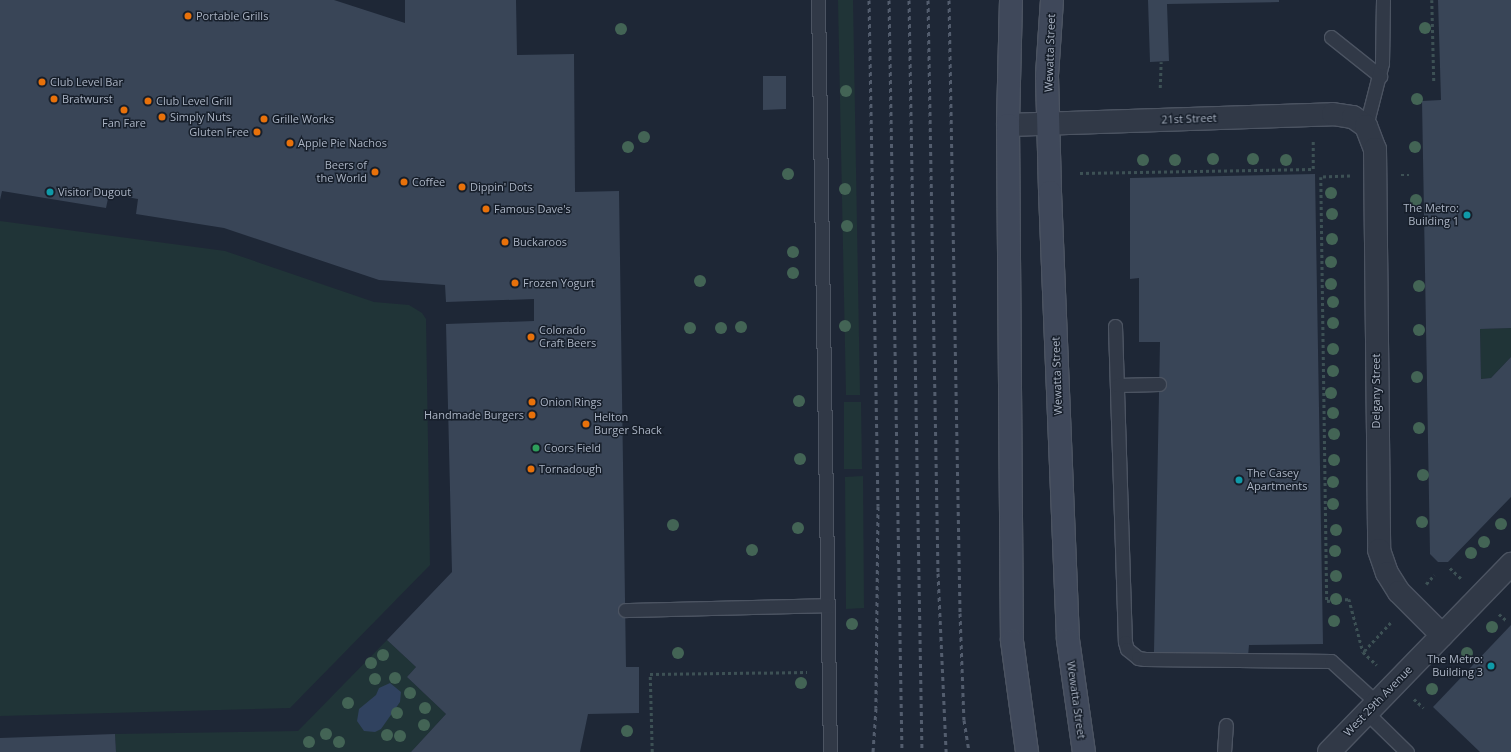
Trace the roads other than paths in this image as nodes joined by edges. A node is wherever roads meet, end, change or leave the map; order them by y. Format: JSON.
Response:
{"nodes":[{"id":1,"x":818,"y":0,"type":"edge"},
{"id":2,"x":1011,"y":0,"type":"edge"},
{"id":3,"x":1052,"y":0,"type":"edge"},
{"id":4,"x":1383,"y":0,"type":"edge"},
{"id":5,"x":1330,"y":37,"type":"dead end"},
{"id":6,"x":1380,"y":76,"type":"junction"},
{"id":7,"x":1048,"y":124,"type":"junction"},
{"id":8,"x":1008,"y":125,"type":"junction"},
{"id":9,"x":1366,"y":126,"type":"junction"},
{"id":10,"x":1115,"y":326,"type":"dead end"},
{"id":11,"x":1159,"y":384,"type":"dead end"},
{"id":12,"x":1117,"y":385,"type":"junction"},
{"id":13,"x":1511,"y":564,"type":"edge"},
{"id":14,"x":828,"y":605,"type":"junction"},
{"id":15,"x":625,"y":610,"type":"dead end"},
{"id":16,"x":1442,"y":635,"type":"junction"},
{"id":17,"x":1372,"y":708,"type":"junction"},
{"id":18,"x":1226,"y":725,"type":"dead end"},
{"id":19,"x":830,"y":752,"type":"edge"},
{"id":20,"x":1027,"y":752,"type":"edge"},
{"id":21,"x":1084,"y":752,"type":"edge"},
{"id":22,"x":1224,"y":752,"type":"edge"},
{"id":23,"x":1329,"y":752,"type":"edge"},
{"id":24,"x":1407,"y":752,"type":"edge"}],
"edges":[{"from":1,"to":14,"type":"lane"},
{"from":2,"to":8,"type":"street"},
{"from":3,"to":7,"type":"street","name":"Wewatta Street"},
{"from":4,"to":6,"type":"lane"},
{"from":5,"to":6,"type":"lane"},
{"from":6,"to":9,"type":"lane"},
{"from":7,"to":8,"type":"street","name":"21st Street"},
{"from":7,"to":9,"type":"street","name":"21st Street"},
{"from":7,"to":21,"type":"street","name":"Wewatta Street"},
{"from":8,"to":20,"type":"street"},
{"from":9,"to":16,"type":"street","name":"Delgany Street"},
{"from":10,"to":12,"type":"lane"},
{"from":11,"to":12,"type":"lane"},
{"from":12,"to":17,"type":"lane"},
{"from":13,"to":16,"type":"street","name":"West 29th Avenue"},
{"from":14,"to":15,"type":"lane"},
{"from":14,"to":19,"type":"lane"},
{"from":16,"to":17,"type":"street","name":"West 29th Avenue"},
{"from":17,"to":23,"type":"street","name":"West 29th Avenue"},
{"from":17,"to":24,"type":"lane"},
{"from":18,"to":22,"type":"lane"}]}
